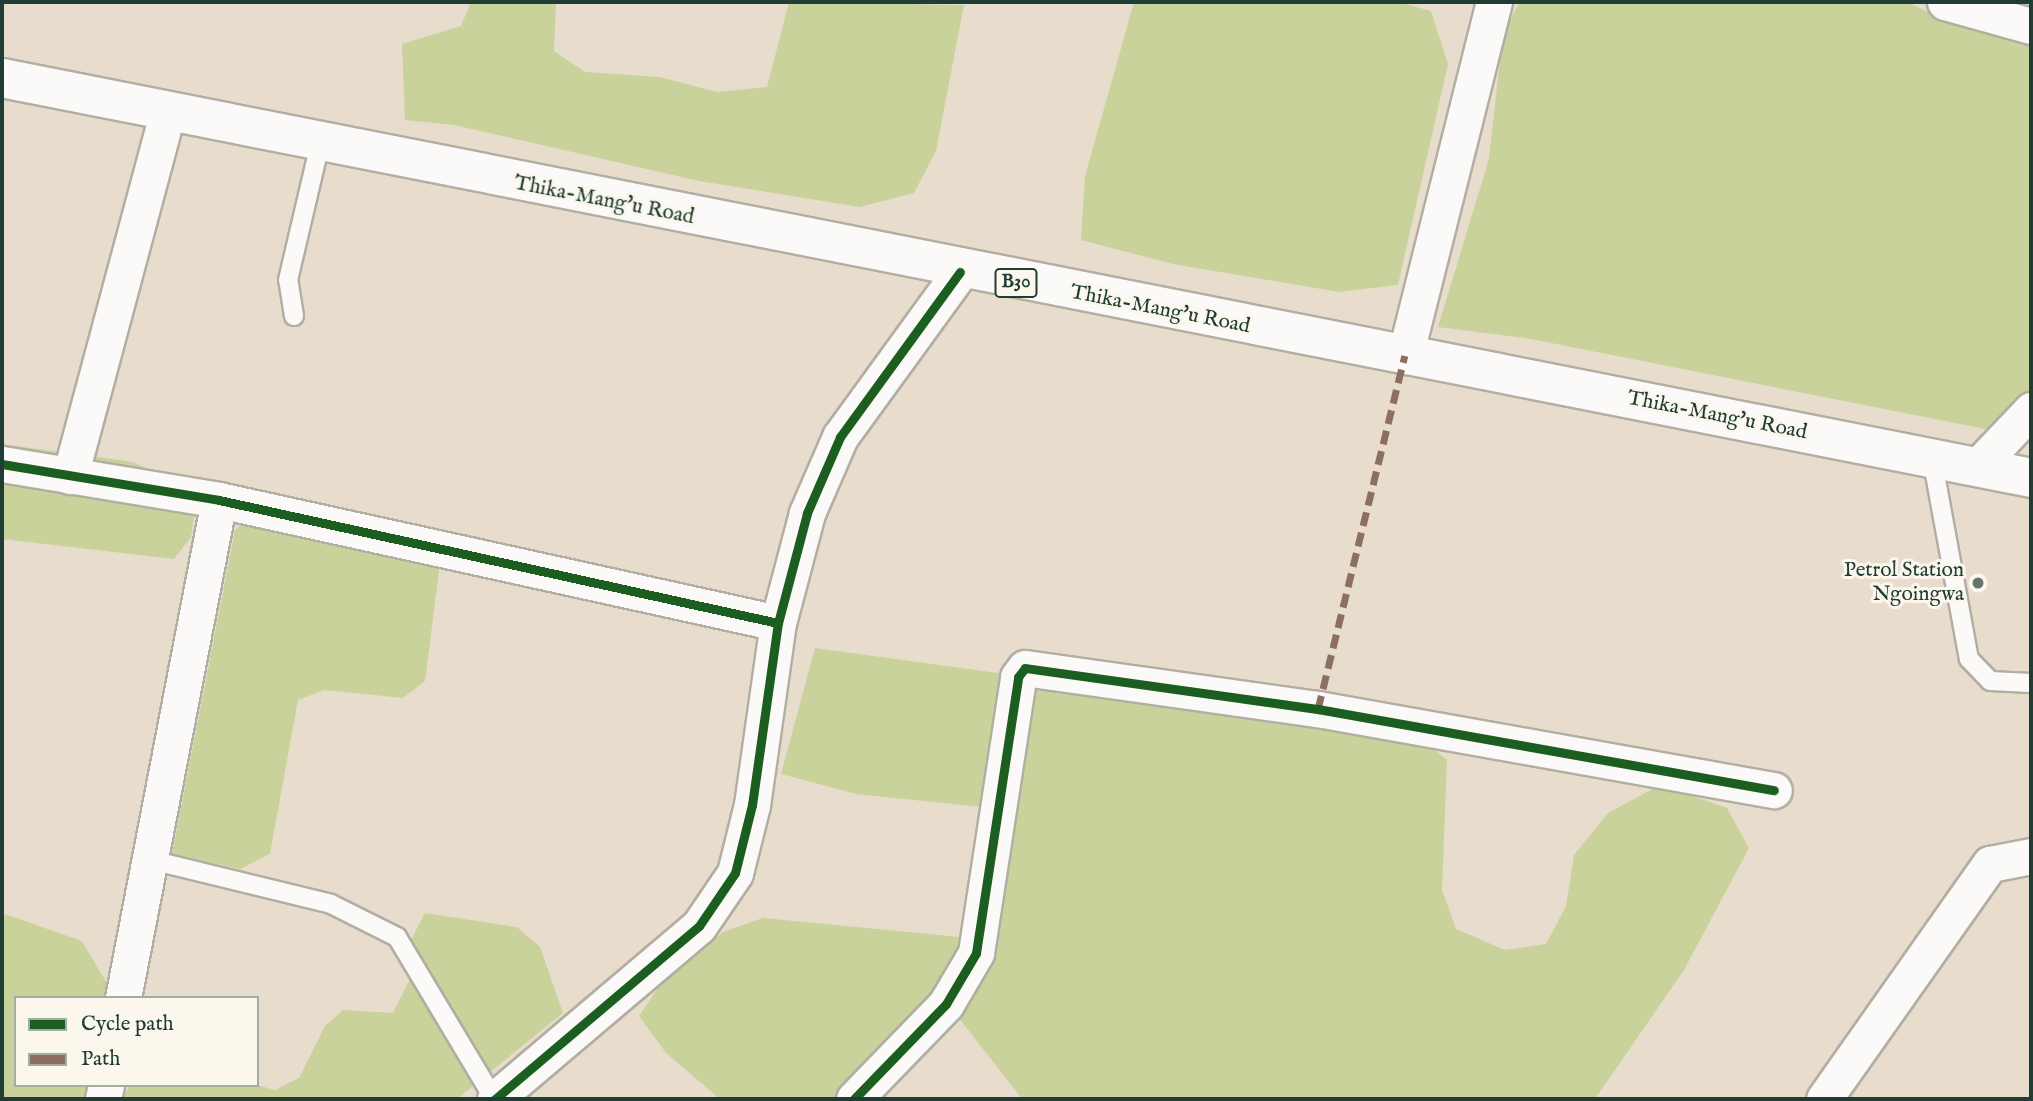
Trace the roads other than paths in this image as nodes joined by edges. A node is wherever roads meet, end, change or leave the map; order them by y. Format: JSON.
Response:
{"nodes":[{"id":1,"x":1494,"y":2,"type":"edge"},
{"id":2,"x":1945,"y":2,"type":"edge"},
{"id":3,"x":2031,"y":26,"type":"edge"},
{"id":4,"x":2,"y":78,"type":"edge"},
{"id":5,"x":167,"y":113,"type":"junction"},
{"id":6,"x":320,"y":144,"type":"junction"},
{"id":7,"x":960,"y":272,"type":"junction"},
{"id":8,"x":294,"y":316,"type":"dead end"},
{"id":9,"x":1405,"y":356,"type":"junction"},
{"id":10,"x":2031,"y":410,"type":"edge"},
{"id":11,"x":1932,"y":458,"type":"junction"},
{"id":12,"x":2,"y":464,"type":"edge"},
{"id":13,"x":1977,"y":467,"type":"junction"},
{"id":14,"x":70,"y":476,"type":"junction"},
{"id":15,"x":2031,"y":478,"type":"edge"},
{"id":16,"x":219,"y":500,"type":"junction"},
{"id":17,"x":778,"y":623,"type":"junction"},
{"id":18,"x":2031,"y":683,"type":"edge"},
{"id":19,"x":1774,"y":790,"type":"dead end"},
{"id":20,"x":2031,"y":856,"type":"edge"},
{"id":21,"x":151,"y":860,"type":"junction"},
{"id":22,"x":124,"y":996,"type":"edge"},
{"id":23,"x":494,"y":1099,"type":"edge"},
{"id":24,"x":854,"y":1099,"type":"edge"},
{"id":25,"x":1824,"y":1099,"type":"edge"}],
"edges":[{"from":1,"to":9,"type":"street"},
{"from":2,"to":3,"type":"street"},
{"from":4,"to":5,"type":"highway","name":"Thika-Mang'u Road","number":"B30"},
{"from":5,"to":6,"type":"highway","name":"Thika-Mang'u Road","number":"B30"},
{"from":5,"to":14,"type":"street"},
{"from":6,"to":7,"type":"highway","name":"Thika-Mang'u Road","number":"B30"},
{"from":6,"to":8,"type":"lane"},
{"from":7,"to":9,"type":"highway","name":"Thika-Mang'u Road","number":"B30"},
{"from":7,"to":17,"type":"street"},
{"from":9,"to":11,"type":"highway","name":"Thika-Mang'u Road","number":"B30"},
{"from":10,"to":13,"type":"street"},
{"from":11,"to":13,"type":"highway","name":"Thika-Mang'u Road","number":"B30"},
{"from":11,"to":18,"type":"lane"},
{"from":12,"to":14,"type":"street"},
{"from":13,"to":15,"type":"highway","name":"Thika-Mang'u Road","number":"B30"},
{"from":14,"to":16,"type":"street"},
{"from":16,"to":17,"type":"street"},
{"from":16,"to":21,"type":"street"},
{"from":17,"to":23,"type":"street"},
{"from":19,"to":24,"type":"street"},
{"from":20,"to":25,"type":"street"},
{"from":21,"to":22,"type":"street"},
{"from":21,"to":23,"type":"lane"}]}
